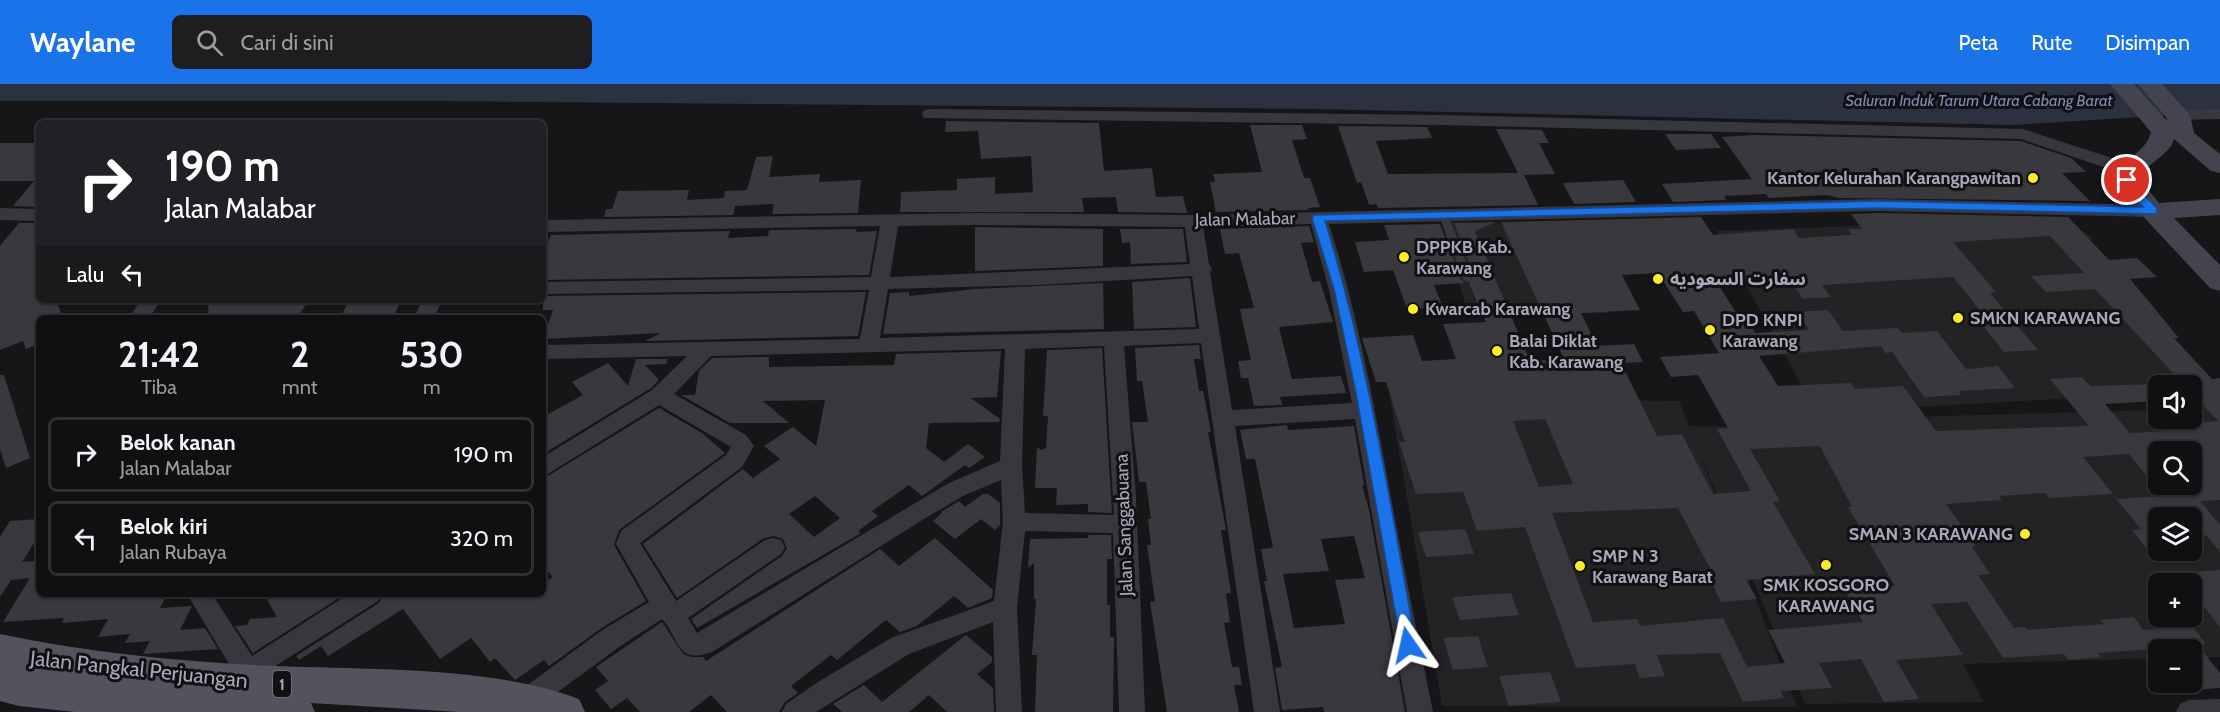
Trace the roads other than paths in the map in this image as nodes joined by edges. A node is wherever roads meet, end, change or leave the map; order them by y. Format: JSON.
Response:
{"nodes":[{"id":1,"x":2121,"y":84,"type":"edge"},
{"id":2,"x":2149,"y":84,"type":"edge"},
{"id":3,"x":930,"y":114,"type":"dead end"},
{"id":4,"x":2178,"y":114,"type":"junction"},
{"id":5,"x":2220,"y":114,"type":"edge"},
{"id":6,"x":2220,"y":166,"type":"edge"},
{"id":7,"x":2130,"y":170,"type":"junction"},
{"id":8,"x":2220,"y":207,"type":"edge"},
{"id":9,"x":2153,"y":211,"type":"junction"},
{"id":10,"x":0,"y":214,"type":"edge"},
{"id":11,"x":36,"y":215,"type":"edge"},
{"id":12,"x":1444,"y":216,"type":"junction"},
{"id":13,"x":1318,"y":218,"type":"junction"},
{"id":14,"x":890,"y":220,"type":"junction"},
{"id":15,"x":1193,"y":221,"type":"junction"},
{"id":16,"x":546,"y":226,"type":"edge"},
{"id":17,"x":1203,"y":269,"type":"junction"},
{"id":18,"x":1467,"y":277,"type":"dead end"},
{"id":19,"x":879,"y":281,"type":"junction"},
{"id":20,"x":2220,"y":282,"type":"edge"},
{"id":21,"x":546,"y":288,"type":"edge"},
{"id":22,"x":1210,"y":336,"type":"junction"},
{"id":23,"x":1113,"y":338,"type":"junction"},
{"id":24,"x":1015,"y":342,"type":"junction"},
{"id":25,"x":869,"y":345,"type":"junction"},
{"id":26,"x":706,"y":348,"type":"junction"},
{"id":27,"x":546,"y":352,"type":"edge"},
{"id":28,"x":659,"y":395,"type":"junction"},
{"id":29,"x":1366,"y":410,"type":"junction"},
{"id":30,"x":1222,"y":419,"type":"junction"},
{"id":31,"x":546,"y":466,"type":"edge"},
{"id":32,"x":1011,"y":466,"type":"junction"},
{"id":33,"x":1014,"y":522,"type":"junction"},
{"id":34,"x":1125,"y":524,"type":"junction"},
{"id":35,"x":773,"y":547,"type":"dead end"},
{"id":36,"x":201,"y":597,"type":"edge"},
{"id":37,"x":364,"y":597,"type":"edge"},
{"id":38,"x":1005,"y":607,"type":"junction"},
{"id":39,"x":669,"y":610,"type":"junction"},
{"id":40,"x":0,"y":651,"type":"edge"},
{"id":41,"x":241,"y":677,"type":"junction"},
{"id":42,"x":0,"y":683,"type":"edge"},
{"id":43,"x":524,"y":702,"type":"junction"},
{"id":44,"x":2220,"y":711,"type":"edge"},
{"id":45,"x":295,"y":712,"type":"edge"},
{"id":46,"x":565,"y":712,"type":"edge"},
{"id":47,"x":795,"y":712,"type":"edge"},
{"id":48,"x":1009,"y":712,"type":"edge"},
{"id":49,"x":1132,"y":712,"type":"edge"},
{"id":50,"x":1267,"y":712,"type":"edge"},
{"id":51,"x":1420,"y":712,"type":"edge"},
{"id":52,"x":2189,"y":712,"type":"edge"},
{"id":53,"x":2211,"y":712,"type":"edge"}],
"edges":[{"from":1,"to":7,"type":"street"},
{"from":2,"to":4,"type":"street"},
{"from":3,"to":7,"type":"street"},
{"from":4,"to":5,"type":"street"},
{"from":4,"to":6,"type":"street"},
{"from":7,"to":9,"type":"street"},
{"from":8,"to":9,"type":"street"},
{"from":9,"to":12,"type":"street","name":"Jalan Malabar"},
{"from":9,"to":20,"type":"street"},
{"from":10,"to":11,"type":"street"},
{"from":12,"to":13,"type":"street","name":"Jalan Malabar"},
{"from":12,"to":18,"type":"lane"},
{"from":13,"to":15,"type":"street","name":"Jalan Malabar"},
{"from":13,"to":29,"type":"street"},
{"from":14,"to":15,"type":"street","name":"Jalan Malabar"},
{"from":14,"to":16,"type":"street","name":"Jalan Malabar"},
{"from":14,"to":19,"type":"street"},
{"from":15,"to":17,"type":"street"},
{"from":17,"to":19,"type":"street"},
{"from":17,"to":22,"type":"street"},
{"from":19,"to":21,"type":"street"},
{"from":19,"to":25,"type":"street"},
{"from":22,"to":23,"type":"street"},
{"from":22,"to":30,"type":"street"},
{"from":23,"to":24,"type":"street"},
{"from":23,"to":34,"type":"street","name":"Jalan Sanggabuana"},
{"from":24,"to":25,"type":"street"},
{"from":24,"to":32,"type":"street"},
{"from":25,"to":26,"type":"street"},
{"from":26,"to":27,"type":"street"},
{"from":26,"to":28,"type":"street"},
{"from":28,"to":31,"type":"street"},
{"from":28,"to":39,"type":"street"},
{"from":29,"to":30,"type":"street"},
{"from":29,"to":51,"type":"street"},
{"from":30,"to":50,"type":"street"},
{"from":32,"to":33,"type":"street"},
{"from":32,"to":39,"type":"street"},
{"from":33,"to":34,"type":"street"},
{"from":33,"to":38,"type":"street"},
{"from":34,"to":49,"type":"street","name":"Jalan Sanggabuana"},
{"from":35,"to":39,"type":"street"},
{"from":36,"to":41,"type":"street"},
{"from":37,"to":41,"type":"street"},
{"from":38,"to":47,"type":"street"},
{"from":38,"to":48,"type":"street"},
{"from":39,"to":43,"type":"street"},
{"from":40,"to":41,"type":"main road","name":"Jalan Pangkal Perjuangan","number":"1"},
{"from":41,"to":43,"type":"main road","name":"Jalan Pangkal Perjuangan","number":"1"},
{"from":42,"to":45,"type":"main road","name":"Jalan Pangkal Perjuangan","number":"1"},
{"from":43,"to":46,"type":"main road","name":"Jalan Pangkal Perjuangan","number":"1"},
{"from":44,"to":53,"type":"street"},
{"from":52,"to":53,"type":"street"}]}
